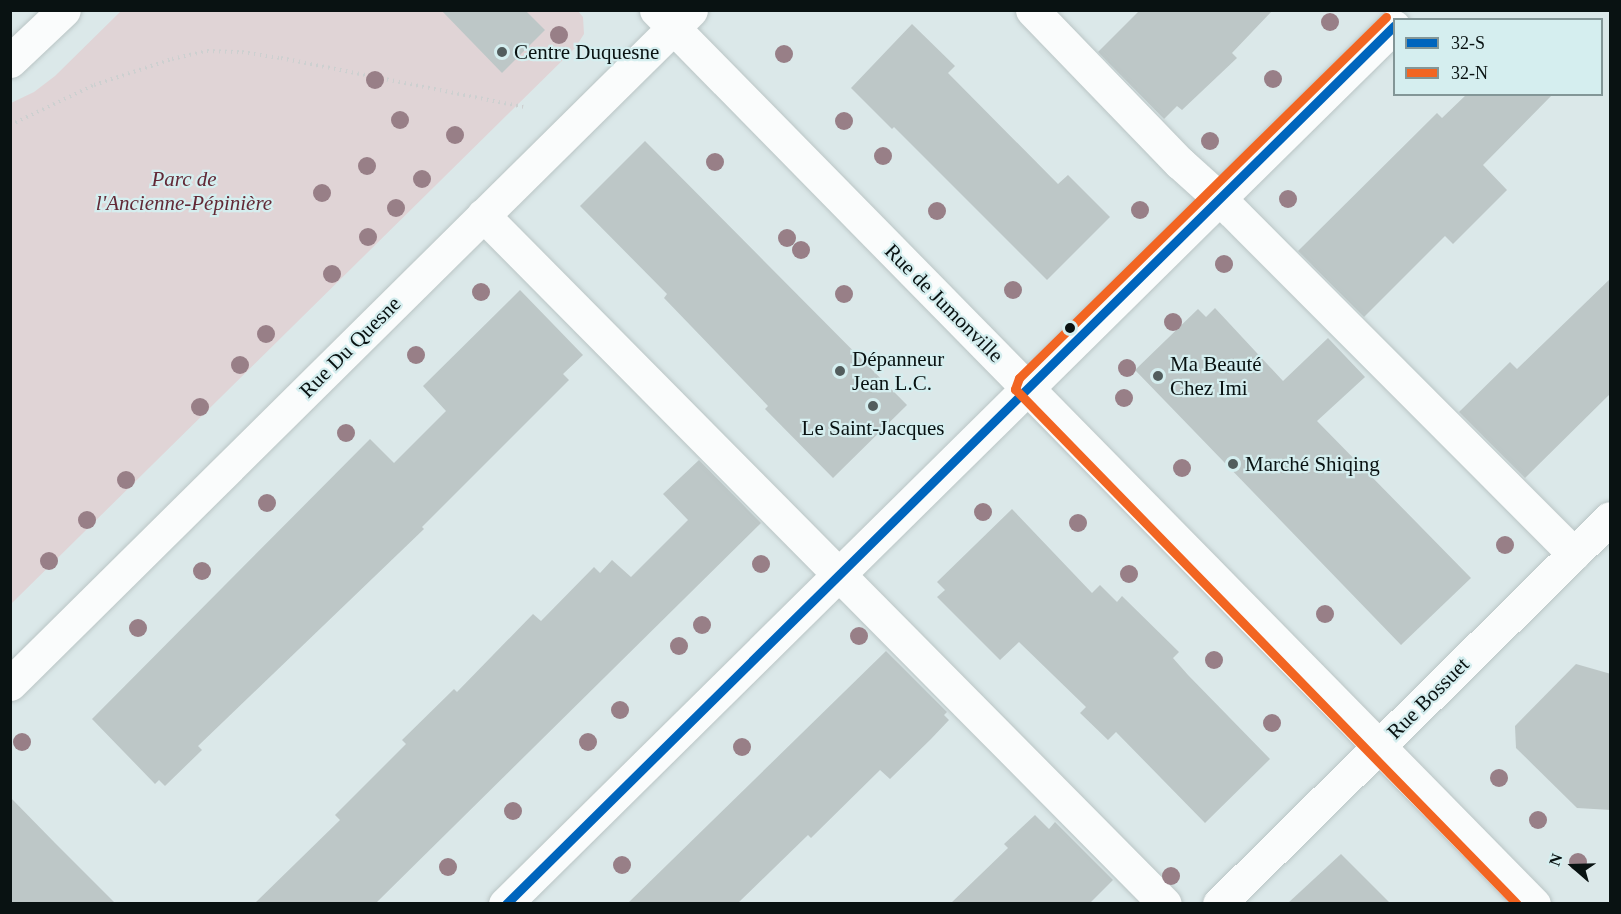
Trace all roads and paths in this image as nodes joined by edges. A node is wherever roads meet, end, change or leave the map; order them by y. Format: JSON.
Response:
{"nodes":[{"id":1,"x":64,"y":10,"type":"edge"},
{"id":2,"x":1032,"y":10,"type":"edge"},
{"id":3,"x":673,"y":16,"type":"edge"},
{"id":4,"x":1393,"y":28,"type":"edge"},
{"id":5,"x":10,"y":61,"type":"edge"},
{"id":6,"x":523,"y":107,"type":"dead end"},
{"id":7,"x":10,"y":125,"type":"edge"},
{"id":8,"x":1220,"y":199,"type":"junction"},
{"id":9,"x":483,"y":215,"type":"junction"},
{"id":10,"x":1028,"y":387,"type":"junction"},
{"id":11,"x":1611,"y":518,"type":"edge"},
{"id":12,"x":1574,"y":554,"type":"junction"},
{"id":13,"x":837,"y":574,"type":"junction"},
{"id":14,"x":10,"y":684,"type":"edge"},
{"id":15,"x":1380,"y":746,"type":"junction"},
{"id":16,"x":505,"y":903,"type":"edge"},
{"id":17,"x":1165,"y":903,"type":"edge"},
{"id":18,"x":1219,"y":903,"type":"edge"},
{"id":19,"x":1534,"y":903,"type":"edge"}],
"edges":[{"from":1,"to":5,"type":"street"},
{"from":2,"to":8,"type":"street"},
{"from":3,"to":9,"type":"street","name":"Rue Du Quesne"},
{"from":3,"to":10,"type":"street","name":"Rue de Jumonville"},
{"from":4,"to":8,"type":"street"},
{"from":6,"to":7,"type":"path"},
{"from":8,"to":10,"type":"street"},
{"from":8,"to":12,"type":"street"},
{"from":9,"to":13,"type":"street"},
{"from":9,"to":14,"type":"street","name":"Rue Du Quesne"},
{"from":10,"to":13,"type":"street"},
{"from":10,"to":15,"type":"street","name":"Rue de Jumonville"},
{"from":11,"to":12,"type":"street","name":"Rue Bossuet"},
{"from":12,"to":15,"type":"street","name":"Rue Bossuet"},
{"from":13,"to":16,"type":"street"},
{"from":13,"to":17,"type":"street"},
{"from":15,"to":18,"type":"street","name":"Rue Bossuet"},
{"from":15,"to":19,"type":"street","name":"Rue de Jumonville"}]}
